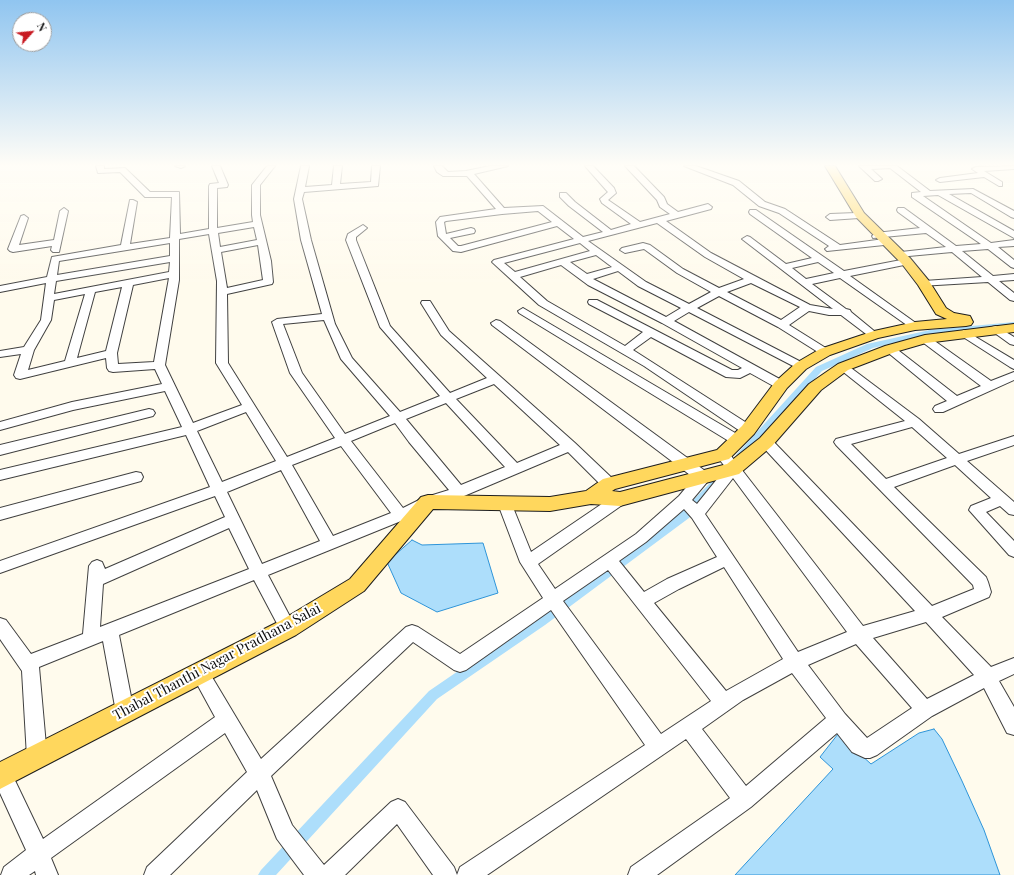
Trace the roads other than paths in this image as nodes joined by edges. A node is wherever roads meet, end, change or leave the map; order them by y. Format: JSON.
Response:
{"nodes":[{"id":1,"x":132,"y":207,"type":"edge"},
{"id":2,"x":176,"y":207,"type":"edge"},
{"id":3,"x":212,"y":207,"type":"edge"},
{"id":4,"x":256,"y":207,"type":"edge"},
{"id":5,"x":300,"y":207,"type":"edge"},
{"id":6,"x":498,"y":207,"type":"edge"},
{"id":7,"x":576,"y":207,"type":"edge"},
{"id":8,"x":613,"y":207,"type":"edge"},
{"id":9,"x":666,"y":207,"type":"edge"},
{"id":10,"x":708,"y":207,"type":"dead end"},
{"id":11,"x":769,"y":207,"type":"edge"},
{"id":12,"x":850,"y":207,"type":"edge"},
{"id":13,"x":855,"y":207,"type":"edge"},
{"id":14,"x":933,"y":207,"type":"edge"},
{"id":15,"x":965,"y":207,"type":"edge"},
{"id":16,"x":1000,"y":207,"type":"edge"},
{"id":17,"x":64,"y":210,"type":"dead end"},
{"id":18,"x":901,"y":210,"type":"dead end"},
{"id":19,"x":502,"y":211,"type":"junction"},
{"id":20,"x":753,"y":212,"type":"dead end"},
{"id":21,"x":677,"y":215,"type":"junction"},
{"id":22,"x":1014,"y":215,"type":"edge"},
{"id":23,"x":856,"y":216,"type":"junction"},
{"id":24,"x":830,"y":217,"type":"dead end"},
{"id":25,"x":24,"y":218,"type":"dead end"},
{"id":26,"x":659,"y":220,"type":"junction"},
{"id":27,"x":558,"y":223,"type":"junction"},
{"id":28,"x":258,"y":224,"type":"junction"},
{"id":29,"x":638,"y":225,"type":"junction"},
{"id":30,"x":363,"y":228,"type":"dead end"},
{"id":31,"x":929,"y":230,"type":"junction"},
{"id":32,"x":471,"y":231,"type":"dead end"},
{"id":33,"x":213,"y":232,"type":"junction"},
{"id":34,"x":610,"y":232,"type":"junction"},
{"id":35,"x":1014,"y":235,"type":"edge"},
{"id":36,"x":444,"y":237,"type":"junction"},
{"id":37,"x":880,"y":238,"type":"junction"},
{"id":38,"x":175,"y":239,"type":"junction"},
{"id":39,"x":747,"y":239,"type":"dead end"},
{"id":40,"x":581,"y":240,"type":"junction"},
{"id":41,"x":58,"y":242,"type":"junction"},
{"id":42,"x":262,"y":242,"type":"junction"},
{"id":43,"x":1014,"y":243,"type":"edge"},
{"id":44,"x":990,"y":246,"type":"junction"},
{"id":45,"x":125,"y":247,"type":"junction"},
{"id":46,"x":838,"y":248,"type":"junction"},
{"id":47,"x":217,"y":250,"type":"junction"},
{"id":48,"x":625,"y":250,"type":"dead end"},
{"id":49,"x":955,"y":250,"type":"junction"},
{"id":50,"x":596,"y":252,"type":"junction"},
{"id":51,"x":812,"y":252,"type":"junction"},
{"id":52,"x":174,"y":258,"type":"junction"},
{"id":53,"x":55,"y":259,"type":"junction"},
{"id":54,"x":821,"y":259,"type":"junction"},
{"id":55,"x":901,"y":259,"type":"junction"},
{"id":56,"x":562,"y":261,"type":"junction"},
{"id":57,"x":1014,"y":265,"type":"edge"},
{"id":58,"x":785,"y":267,"type":"junction"},
{"id":59,"x":619,"y":268,"type":"junction"},
{"id":60,"x":174,"y":274,"type":"junction"},
{"id":61,"x":842,"y":274,"type":"junction"},
{"id":62,"x":513,"y":276,"type":"junction"},
{"id":63,"x":1014,"y":277,"type":"edge"},
{"id":64,"x":585,"y":278,"type":"junction"},
{"id":65,"x":51,"y":279,"type":"junction"},
{"id":66,"x":752,"y":279,"type":"junction"},
{"id":67,"x":990,"y":279,"type":"junction"},
{"id":68,"x":805,"y":282,"type":"junction"},
{"id":69,"x":128,"y":283,"type":"junction"},
{"id":70,"x":924,"y":284,"type":"junction"},
{"id":71,"x":0,"y":289,"type":"edge"},
{"id":72,"x":91,"y":290,"type":"junction"},
{"id":73,"x":720,"y":291,"type":"junction"},
{"id":74,"x":222,"y":292,"type":"junction"},
{"id":75,"x":49,"y":298,"type":"junction"},
{"id":76,"x":1014,"y":298,"type":"edge"},
{"id":77,"x":593,"y":302,"type":"dead end"},
{"id":78,"x":426,"y":303,"type":"dead end"},
{"id":79,"x":808,"y":307,"type":"junction"},
{"id":80,"x":688,"y":308,"type":"junction"},
{"id":81,"x":522,"y":311,"type":"dead end"},
{"id":82,"x":846,"y":312,"type":"junction"},
{"id":83,"x":328,"y":316,"type":"junction"},
{"id":84,"x":567,"y":316,"type":"junction"},
{"id":85,"x":1014,"y":320,"type":"edge"},
{"id":86,"x":666,"y":321,"type":"junction"},
{"id":87,"x":496,"y":323,"type":"dead end"},
{"id":88,"x":782,"y":325,"type":"junction"},
{"id":89,"x":548,"y":326,"type":"junction"},
{"id":90,"x":955,"y":326,"type":"junction"},
{"id":91,"x":1014,"y":328,"type":"edge"},
{"id":92,"x":919,"y":330,"type":"junction"},
{"id":93,"x":996,"y":330,"type":"junction"},
{"id":94,"x":650,"y":332,"type":"junction"},
{"id":95,"x":874,"y":335,"type":"junction"},
{"id":96,"x":1014,"y":342,"type":"edge"},
{"id":97,"x":890,"y":348,"type":"junction"},
{"id":98,"x":28,"y":350,"type":"junction"},
{"id":99,"x":625,"y":351,"type":"junction"},
{"id":100,"x":825,"y":352,"type":"junction"},
{"id":101,"x":111,"y":353,"type":"junction"},
{"id":102,"x":0,"y":354,"type":"edge"},
{"id":103,"x":70,"y":363,"type":"junction"},
{"id":104,"x":159,"y":365,"type":"junction"},
{"id":105,"x":1014,"y":365,"type":"edge"},
{"id":106,"x":801,"y":366,"type":"junction"},
{"id":107,"x":843,"y":367,"type":"junction"},
{"id":108,"x":750,"y":368,"type":"junction"},
{"id":109,"x":1014,"y":376,"type":"edge"},
{"id":110,"x":495,"y":379,"type":"junction"},
{"id":111,"x":781,"y":385,"type":"junction"},
{"id":112,"x":169,"y":386,"type":"junction"},
{"id":113,"x":990,"y":387,"type":"junction"},
{"id":114,"x":448,"y":398,"type":"junction"},
{"id":115,"x":956,"y":402,"type":"junction"},
{"id":116,"x":249,"y":407,"type":"junction"},
{"id":117,"x":939,"y":409,"type":"dead end"},
{"id":118,"x":149,"y":413,"type":"dead end"},
{"id":119,"x":399,"y":418,"type":"junction"},
{"id":120,"x":915,"y":422,"type":"junction"},
{"id":121,"x":0,"y":426,"type":"edge"},
{"id":122,"x":190,"y":429,"type":"junction"},
{"id":123,"x":743,"y":435,"type":"junction"},
{"id":124,"x":344,"y":440,"type":"junction"},
{"id":125,"x":1014,"y":440,"type":"edge"},
{"id":126,"x":765,"y":443,"type":"junction"},
{"id":127,"x":570,"y":446,"type":"junction"},
{"id":128,"x":0,"y":450,"type":"edge"},
{"id":129,"x":957,"y":460,"type":"junction"},
{"id":130,"x":284,"y":463,"type":"junction"},
{"id":131,"x":687,"y":465,"type":"junction"},
{"id":132,"x":724,"y":467,"type":"junction"},
{"id":133,"x":515,"y":469,"type":"junction"},
{"id":134,"x":0,"y":476,"type":"edge"},
{"id":135,"x":136,"y":477,"type":"dead end"},
{"id":136,"x":883,"y":485,"type":"junction"},
{"id":137,"x":219,"y":489,"type":"junction"},
{"id":138,"x":459,"y":492,"type":"junction"},
{"id":139,"x":614,"y":492,"type":"junction"},
{"id":140,"x":428,"y":502,"type":"junction"},
{"id":141,"x":1009,"y":503,"type":"edge"},
{"id":142,"x":505,"y":504,"type":"junction"},
{"id":143,"x":691,"y":507,"type":"junction"},
{"id":144,"x":0,"y":514,"type":"edge"},
{"id":145,"x":401,"y":515,"type":"junction"},
{"id":146,"x":233,"y":520,"type":"junction"},
{"id":147,"x":330,"y":544,"type":"junction"},
{"id":148,"x":1014,"y":550,"type":"edge"},
{"id":149,"x":727,"y":559,"type":"junction"},
{"id":150,"x":610,"y":560,"type":"junction"},
{"id":151,"x":528,"y":562,"type":"junction"},
{"id":152,"x":0,"y":567,"type":"edge"},
{"id":153,"x":258,"y":572,"type":"junction"},
{"id":154,"x":553,"y":599,"type":"junction"},
{"id":155,"x":643,"y":601,"type":"junction"},
{"id":156,"x":930,"y":614,"type":"junction"},
{"id":157,"x":0,"y":625,"type":"edge"},
{"id":158,"x":288,"y":628,"type":"junction"},
{"id":159,"x":110,"y":631,"type":"junction"},
{"id":160,"x":859,"y":635,"type":"junction"},
{"id":161,"x":91,"y":638,"type":"junction"},
{"id":162,"x":796,"y":662,"type":"junction"},
{"id":163,"x":27,"y":664,"type":"junction"},
{"id":164,"x":1014,"y":666,"type":"edge"},
{"id":165,"x":200,"y":673,"type":"junction"},
{"id":166,"x":988,"y":677,"type":"junction"},
{"id":167,"x":724,"y":703,"type":"junction"},
{"id":168,"x":925,"y":710,"type":"junction"},
{"id":169,"x":125,"y":712,"type":"junction"},
{"id":170,"x":227,"y":720,"type":"junction"},
{"id":171,"x":838,"y":720,"type":"junction"},
{"id":172,"x":688,"y":726,"type":"junction"},
{"id":173,"x":1014,"y":726,"type":"edge"},
{"id":174,"x":658,"y":747,"type":"junction"},
{"id":175,"x":37,"y":757,"type":"junction"},
{"id":176,"x":258,"y":774,"type":"junction"},
{"id":177,"x":1,"y":775,"type":"edge"},
{"id":178,"x":744,"y":800,"type":"junction"},
{"id":179,"x":39,"y":854,"type":"junction"},
{"id":180,"x":320,"y":872,"type":"edge"},
{"id":181,"x":12,"y":875,"type":"edge"},
{"id":182,"x":47,"y":875,"type":"edge"},
{"id":183,"x":155,"y":875,"type":"edge"},
{"id":184,"x":446,"y":875,"type":"edge"},
{"id":185,"x":468,"y":875,"type":"edge"},
{"id":186,"x":639,"y":875,"type":"edge"}],
"edges":[{"from":1,"to":45,"type":"street"},
{"from":2,"to":38,"type":"street"},
{"from":3,"to":33,"type":"street"},
{"from":4,"to":28,"type":"street"},
{"from":5,"to":83,"type":"street"},
{"from":6,"to":19,"type":"street"},
{"from":7,"to":34,"type":"street"},
{"from":8,"to":29,"type":"street"},
{"from":9,"to":21,"type":"street"},
{"from":10,"to":21,"type":"street"},
{"from":11,"to":46,"type":"street"},
{"from":12,"to":23,"type":"main road"},
{"from":13,"to":37,"type":"main road"},
{"from":14,"to":44,"type":"street"},
{"from":15,"to":35,"type":"street"},
{"from":16,"to":22,"type":"street"},
{"from":17,"to":41,"type":"street"},
{"from":18,"to":31,"type":"street"},
{"from":19,"to":27,"type":"street"},
{"from":19,"to":36,"type":"street"},
{"from":20,"to":51,"type":"street"},
{"from":21,"to":26,"type":"street"},
{"from":23,"to":24,"type":"street"},
{"from":23,"to":37,"type":"main road"},
{"from":25,"to":41,"type":"street"},
{"from":26,"to":29,"type":"street"},
{"from":26,"to":66,"type":"street"},
{"from":27,"to":36,"type":"street"},
{"from":27,"to":40,"type":"street"},
{"from":28,"to":33,"type":"street"},
{"from":28,"to":42,"type":"street"},
{"from":29,"to":34,"type":"street"},
{"from":30,"to":114,"type":"street"},
{"from":31,"to":37,"type":"street"},
{"from":31,"to":49,"type":"street"},
{"from":32,"to":36,"type":"street"},
{"from":33,"to":38,"type":"street"},
{"from":33,"to":47,"type":"street"},
{"from":34,"to":40,"type":"street"},
{"from":37,"to":46,"type":"street"},
{"from":37,"to":55,"type":"main road"},
{"from":38,"to":45,"type":"street"},
{"from":38,"to":52,"type":"street"},
{"from":39,"to":58,"type":"street"},
{"from":40,"to":50,"type":"street"},
{"from":40,"to":62,"type":"street"},
{"from":41,"to":53,"type":"street"},
{"from":42,"to":47,"type":"street"},
{"from":42,"to":74,"type":"street"},
{"from":43,"to":44,"type":"street"},
{"from":44,"to":49,"type":"street"},
{"from":44,"to":57,"type":"street"},
{"from":45,"to":53,"type":"street"},
{"from":46,"to":51,"type":"street"},
{"from":47,"to":74,"type":"street"},
{"from":48,"to":73,"type":"street"},
{"from":49,"to":55,"type":"street"},
{"from":49,"to":67,"type":"street"},
{"from":50,"to":56,"type":"street"},
{"from":50,"to":59,"type":"street"},
{"from":51,"to":54,"type":"street"},
{"from":52,"to":60,"type":"street"},
{"from":52,"to":65,"type":"street"},
{"from":53,"to":65,"type":"street"},
{"from":54,"to":58,"type":"street"},
{"from":54,"to":61,"type":"street"},
{"from":55,"to":61,"type":"street"},
{"from":55,"to":70,"type":"main road"},
{"from":55,"to":90,"type":"main road"},
{"from":56,"to":62,"type":"street"},
{"from":56,"to":64,"type":"street"},
{"from":58,"to":68,"type":"street"},
{"from":59,"to":64,"type":"street"},
{"from":59,"to":80,"type":"street"},
{"from":60,"to":69,"type":"street"},
{"from":60,"to":104,"type":"street"},
{"from":61,"to":68,"type":"street"},
{"from":61,"to":92,"type":"street"},
{"from":62,"to":84,"type":"street"},
{"from":63,"to":67,"type":"street"},
{"from":64,"to":86,"type":"street"},
{"from":65,"to":71,"type":"street"},
{"from":65,"to":75,"type":"street"},
{"from":66,"to":73,"type":"street"},
{"from":66,"to":79,"type":"street"},
{"from":67,"to":70,"type":"street"},
{"from":67,"to":76,"type":"street"},
{"from":68,"to":82,"type":"street"},
{"from":69,"to":72,"type":"street"},
{"from":69,"to":101,"type":"street"},
{"from":70,"to":90,"type":"main road"},
{"from":72,"to":75,"type":"street"},
{"from":72,"to":103,"type":"street"},
{"from":73,"to":80,"type":"street"},
{"from":73,"to":88,"type":"street"},
{"from":74,"to":116,"type":"street"},
{"from":75,"to":98,"type":"street"},
{"from":77,"to":94,"type":"street"},
{"from":78,"to":110,"type":"street"},
{"from":79,"to":82,"type":"street"},
{"from":79,"to":88,"type":"street"},
{"from":80,"to":86,"type":"street"},
{"from":80,"to":106,"type":"street"},
{"from":81,"to":89,"type":"street"},
{"from":82,"to":95,"type":"street"},
{"from":83,"to":119,"type":"street"},
{"from":83,"to":124,"type":"street"},
{"from":84,"to":89,"type":"street"},
{"from":84,"to":99,"type":"street"},
{"from":85,"to":90,"type":"main road"},
{"from":86,"to":108,"type":"street"},
{"from":87,"to":131,"type":"street"},
{"from":88,"to":100,"type":"street"},
{"from":89,"to":123,"type":"street"},
{"from":90,"to":92,"type":"main road"},
{"from":90,"to":93,"type":"main road"},
{"from":90,"to":105,"type":"street"},
{"from":91,"to":93,"type":"main road"},
{"from":92,"to":95,"type":"main road"},
{"from":92,"to":97,"type":"main road"},
{"from":92,"to":113,"type":"street"},
{"from":93,"to":96,"type":"street"},
{"from":94,"to":99,"type":"street"},
{"from":94,"to":108,"type":"street"},
{"from":95,"to":100,"type":"main road"},
{"from":97,"to":107,"type":"main road"},
{"from":97,"to":115,"type":"street"},
{"from":98,"to":102,"type":"street"},
{"from":98,"to":103,"type":"street"},
{"from":99,"to":123,"type":"street"},
{"from":100,"to":106,"type":"main road"},
{"from":101,"to":103,"type":"street"},
{"from":101,"to":104,"type":"street"},
{"from":104,"to":112,"type":"street"},
{"from":106,"to":111,"type":"main road"},
{"from":107,"to":120,"type":"street"},
{"from":107,"to":126,"type":"main road"},
{"from":108,"to":111,"type":"street"},
{"from":109,"to":113,"type":"street"},
{"from":110,"to":114,"type":"street"},
{"from":110,"to":127,"type":"street"},
{"from":111,"to":123,"type":"main road"},
{"from":112,"to":121,"type":"street"},
{"from":112,"to":122,"type":"street"},
{"from":113,"to":115,"type":"street"},
{"from":114,"to":119,"type":"street"},
{"from":114,"to":133,"type":"street"},
{"from":115,"to":117,"type":"street"},
{"from":116,"to":122,"type":"street"},
{"from":116,"to":130,"type":"street"},
{"from":118,"to":128,"type":"street"},
{"from":119,"to":124,"type":"street"},
{"from":119,"to":138,"type":"street"},
{"from":120,"to":129,"type":"street"},
{"from":120,"to":136,"type":"street"},
{"from":122,"to":134,"type":"street"},
{"from":122,"to":137,"type":"street"},
{"from":123,"to":126,"type":"main road"},
{"from":123,"to":132,"type":"main road"},
{"from":124,"to":130,"type":"street"},
{"from":124,"to":145,"type":"street"},
{"from":125,"to":129,"type":"street"},
{"from":126,"to":132,"type":"main road"},
{"from":126,"to":156,"type":"street"},
{"from":127,"to":133,"type":"street"},
{"from":127,"to":139,"type":"street"},
{"from":129,"to":136,"type":"street"},
{"from":129,"to":141,"type":"street"},
{"from":130,"to":137,"type":"street"},
{"from":130,"to":147,"type":"street"},
{"from":131,"to":132,"type":"main road"},
{"from":131,"to":132,"type":"street"},
{"from":131,"to":139,"type":"main road"},
{"from":132,"to":139,"type":"main road"},
{"from":132,"to":143,"type":"street"},
{"from":132,"to":143,"type":"street"},
{"from":132,"to":160,"type":"street"},
{"from":133,"to":138,"type":"street"},
{"from":135,"to":144,"type":"street"},
{"from":136,"to":156,"type":"street"},
{"from":137,"to":146,"type":"street"},
{"from":137,"to":152,"type":"street"},
{"from":138,"to":140,"type":"street"},
{"from":139,"to":142,"type":"main road"},
{"from":139,"to":151,"type":"street"},
{"from":140,"to":142,"type":"main road"},
{"from":140,"to":145,"type":"street"},
{"from":140,"to":158,"type":"main road","name":"Thabal Thanthi Nagar Pradhana Salai"},
{"from":141,"to":148,"type":"street"},
{"from":142,"to":151,"type":"street"},
{"from":143,"to":149,"type":"street"},
{"from":143,"to":150,"type":"street"},
{"from":145,"to":147,"type":"street"},
{"from":146,"to":153,"type":"street"},
{"from":146,"to":161,"type":"street"},
{"from":147,"to":153,"type":"street"},
{"from":149,"to":155,"type":"street"},
{"from":149,"to":162,"type":"street"},
{"from":150,"to":154,"type":"street"},
{"from":150,"to":155,"type":"street"},
{"from":151,"to":154,"type":"street"},
{"from":153,"to":158,"type":"street"},
{"from":153,"to":159,"type":"street"},
{"from":154,"to":174,"type":"street"},
{"from":154,"to":176,"type":"street"},
{"from":155,"to":167,"type":"street"},
{"from":156,"to":160,"type":"street"},
{"from":156,"to":166,"type":"street"},
{"from":157,"to":163,"type":"street"},
{"from":158,"to":165,"type":"main road","name":"Thabal Thanthi Nagar Pradhana Salai"},
{"from":159,"to":161,"type":"street"},
{"from":159,"to":169,"type":"street"},
{"from":160,"to":162,"type":"street"},
{"from":160,"to":168,"type":"street"},
{"from":161,"to":163,"type":"street"},
{"from":162,"to":167,"type":"street"},
{"from":162,"to":171,"type":"street"},
{"from":163,"to":175,"type":"street"},
{"from":164,"to":166,"type":"street"},
{"from":165,"to":169,"type":"main road","name":"Thabal Thanthi Nagar Pradhana Salai"},
{"from":165,"to":170,"type":"street"},
{"from":166,"to":168,"type":"street"},
{"from":166,"to":173,"type":"street"},
{"from":167,"to":172,"type":"street"},
{"from":168,"to":171,"type":"street"},
{"from":169,"to":175,"type":"main road","name":"Thabal Thanthi Nagar Pradhana Salai"},
{"from":170,"to":176,"type":"street"},
{"from":170,"to":179,"type":"street"},
{"from":171,"to":178,"type":"street"},
{"from":172,"to":174,"type":"street"},
{"from":172,"to":178,"type":"street"},
{"from":174,"to":185,"type":"street"},
{"from":175,"to":177,"type":"main road","name":"Thabal Thanthi Nagar Pradhana Salai"},
{"from":176,"to":180,"type":"street"},
{"from":176,"to":183,"type":"street"},
{"from":177,"to":179,"type":"street"},
{"from":178,"to":186,"type":"street"},
{"from":179,"to":181,"type":"street"},
{"from":179,"to":182,"type":"street"},
{"from":180,"to":184,"type":"street"}]}
